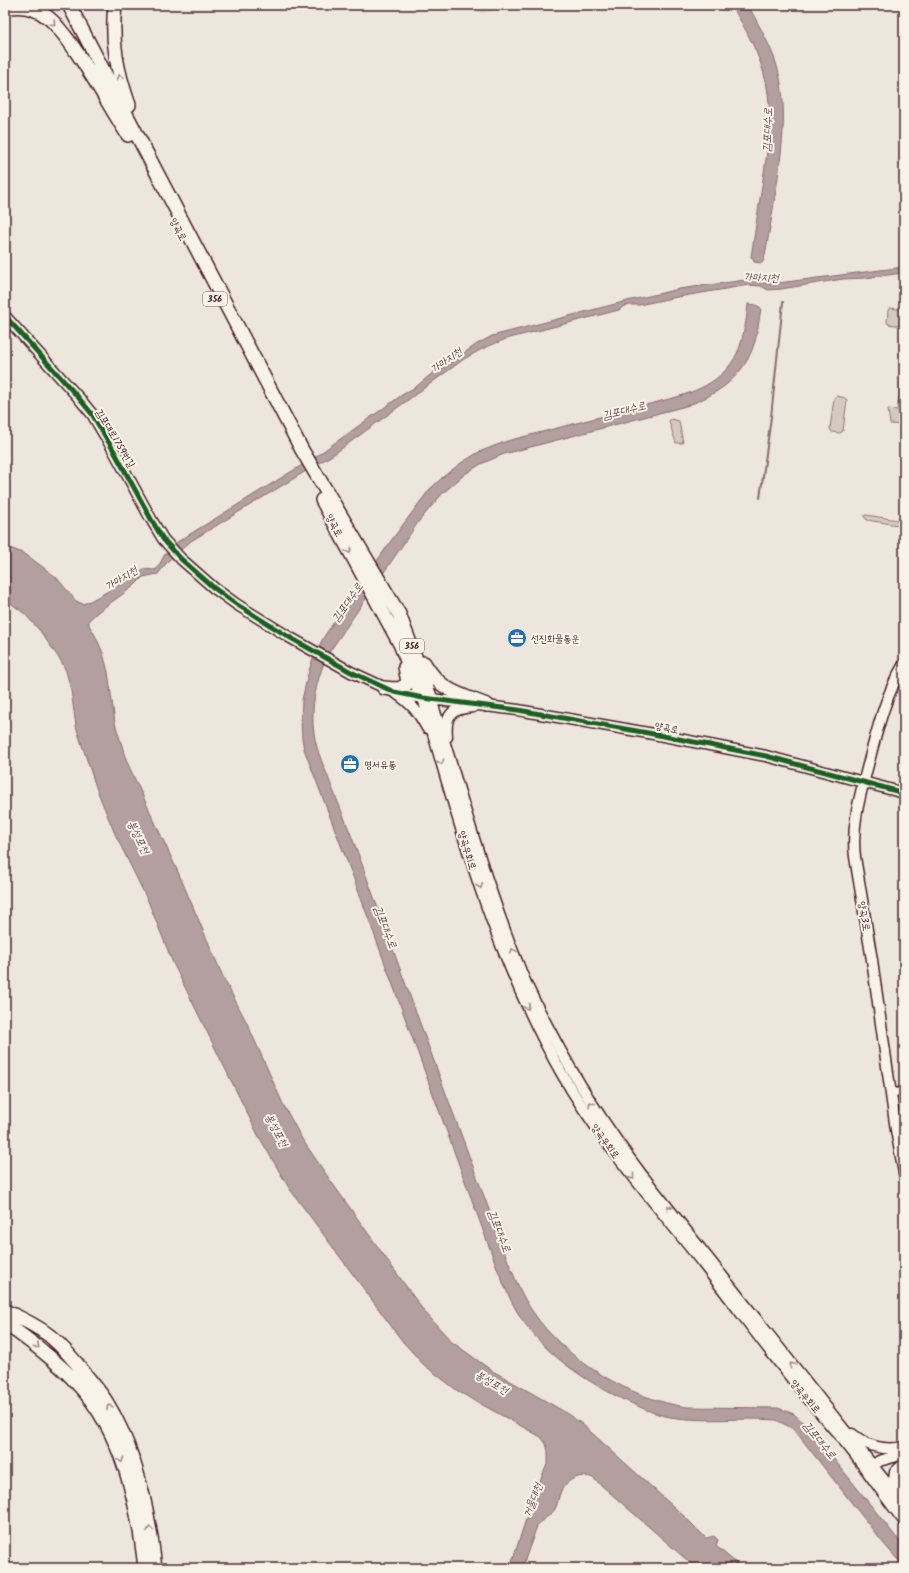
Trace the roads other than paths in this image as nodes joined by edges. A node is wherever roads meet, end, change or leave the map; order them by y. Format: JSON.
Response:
{"nodes":[{"id":1,"x":61,"y":5,"type":"edge"},
{"id":2,"x":69,"y":5,"type":"edge"},
{"id":3,"x":115,"y":5,"type":"edge"},
{"id":4,"x":5,"y":8,"type":"edge"},
{"id":5,"x":137,"y":142,"type":"junction"},
{"id":6,"x":5,"y":316,"type":"edge"},
{"id":7,"x":314,"y":478,"type":"junction"},
{"id":8,"x":399,"y":614,"type":"junction"},
{"id":9,"x":400,"y":644,"type":"junction"},
{"id":10,"x":904,"y":664,"type":"edge"},
{"id":11,"x":389,"y":690,"type":"junction"},
{"id":12,"x":427,"y":698,"type":"junction"},
{"id":13,"x":487,"y":705,"type":"junction"},
{"id":14,"x":436,"y":743,"type":"junction"},
{"id":15,"x":451,"y":760,"type":"junction"},
{"id":16,"x":863,"y":782,"type":"junction"},
{"id":17,"x":904,"y":793,"type":"edge"},
{"id":18,"x":904,"y":1091,"type":"edge"},
{"id":19,"x":891,"y":1093,"type":"junction"},
{"id":20,"x":904,"y":1173,"type":"edge"},
{"id":21,"x":5,"y":1301,"type":"edge"},
{"id":22,"x":5,"y":1306,"type":"edge"},
{"id":23,"x":5,"y":1311,"type":"edge"},
{"id":24,"x":28,"y":1321,"type":"junction"},
{"id":25,"x":8,"y":1327,"type":"edge"},
{"id":26,"x":827,"y":1409,"type":"junction"},
{"id":27,"x":904,"y":1447,"type":"edge"},
{"id":28,"x":904,"y":1454,"type":"edge"},
{"id":29,"x":904,"y":1464,"type":"edge"},
{"id":30,"x":870,"y":1469,"type":"junction"},
{"id":31,"x":904,"y":1504,"type":"edge"},
{"id":32,"x":904,"y":1521,"type":"edge"},
{"id":33,"x":144,"y":1568,"type":"edge"},
{"id":34,"x":155,"y":1568,"type":"edge"}],
"edges":[{"from":1,"to":5,"type":"highway","name":"양곡로","number":"356"},
{"from":2,"to":5,"type":"highway","name":"양곡로","number":"356"},
{"from":5,"to":3,"type":"highway","one_way":true},
{"from":4,"to":5,"type":"highway","one_way":true},
{"from":5,"to":7,"type":"highway","name":"양곡로","number":"356"},
{"from":6,"to":11,"type":"main road","name":"김포대로1759번길"},
{"from":7,"to":8,"type":"highway","name":"양곡로","number":"356"},
{"from":7,"to":9,"type":"highway","name":"양곡로","number":"356","one_way":true},
{"from":8,"to":12,"type":"highway","number":"356"},
{"from":8,"to":13,"type":"highway"},
{"from":9,"to":11,"type":"highway"},
{"from":9,"to":12,"type":"highway","number":"356"},
{"from":10,"to":16,"type":"main road","name":"양곡3로"},
{"from":11,"to":12,"type":"main road"},
{"from":11,"to":14,"type":"main road"},
{"from":12,"to":13,"type":"main road","name":"양곡로"},
{"from":12,"to":14,"type":"main road","name":"양곡우회로"},
{"from":12,"to":15,"type":"main road","name":"양곡우회로"},
{"from":13,"to":15,"type":"main road"},
{"from":13,"to":16,"type":"main road","name":"양곡로"},
{"from":14,"to":30,"type":"main road","name":"양곡우회로","one_way":true},
{"from":26,"to":15,"type":"main road","name":"양곡우회로","one_way":true},
{"from":16,"to":17,"type":"main road","name":"양곡로"},
{"from":16,"to":19,"type":"main road","name":"양곡3로"},
{"from":18,"to":19,"type":"street"},
{"from":19,"to":20,"type":"main road","name":"양곡3로"},
{"from":21,"to":24,"type":"highway"},
{"from":22,"to":24,"type":"highway"},
{"from":23,"to":24,"type":"highway"},
{"from":34,"to":24,"type":"highway","one_way":true},
{"from":25,"to":33,"type":"highway","one_way":true},
{"from":26,"to":27,"type":"main road"},
{"from":26,"to":30,"type":"main road","name":"양곡우회로"},
{"from":28,"to":30,"type":"main road"},
{"from":29,"to":31,"type":"main road"},
{"from":30,"to":31,"type":"main road","name":"양곡우회로"},
{"from":30,"to":32,"type":"main road","name":"양곡우회로"}]}
